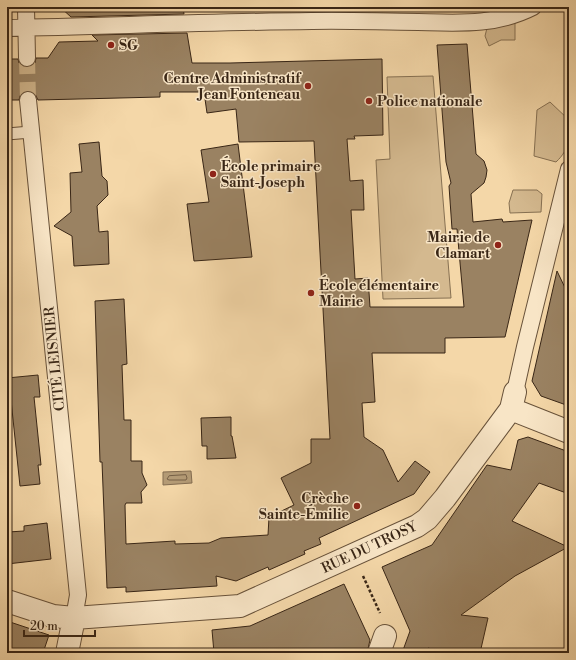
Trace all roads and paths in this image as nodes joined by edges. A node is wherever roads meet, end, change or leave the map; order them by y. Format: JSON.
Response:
{"nodes":[{"id":1,"x":26,"y":7,"type":"edge"},
{"id":2,"x":533,"y":7,"type":"edge"},
{"id":3,"x":7,"y":28,"type":"edge"},
{"id":4,"x":27,"y":28,"type":"junction"},
{"id":5,"x":27,"y":58,"type":"tunnel mouth"},
{"id":6,"x":28,"y":100,"type":"tunnel mouth"},
{"id":7,"x":31,"y":132,"type":"junction"},
{"id":8,"x":7,"y":134,"type":"edge"},
{"id":9,"x":569,"y":169,"type":"edge"},
{"id":10,"x":513,"y":401,"type":"junction"},
{"id":11,"x":569,"y":432,"type":"edge"},
{"id":12,"x":361,"y":572,"type":"dead end"},
{"id":13,"x":7,"y":601,"type":"edge"},
{"id":14,"x":74,"y":618,"type":"junction"},
{"id":15,"x":382,"y":635,"type":"edge"},
{"id":16,"x":67,"y":653,"type":"edge"}],
"edges":[{"from":1,"to":4,"type":"street"},
{"from":2,"to":4,"type":"street"},
{"from":3,"to":4,"type":"street"},
{"from":4,"to":5,"type":"street"},
{"from":6,"to":7,"type":"street","name":"CITÉ LEISNIER"},
{"from":7,"to":8,"type":"lane"},
{"from":7,"to":14,"type":"street","name":"CITÉ LEISNIER"},
{"from":9,"to":10,"type":"street","name":"RUE DU TROSY"},
{"from":10,"to":11,"type":"street"},
{"from":10,"to":14,"type":"street","name":"RUE DU TROSY"},
{"from":12,"to":15,"type":"path"},
{"from":13,"to":14,"type":"street","name":"RUE DU TROSY"},
{"from":14,"to":16,"type":"street"}]}
